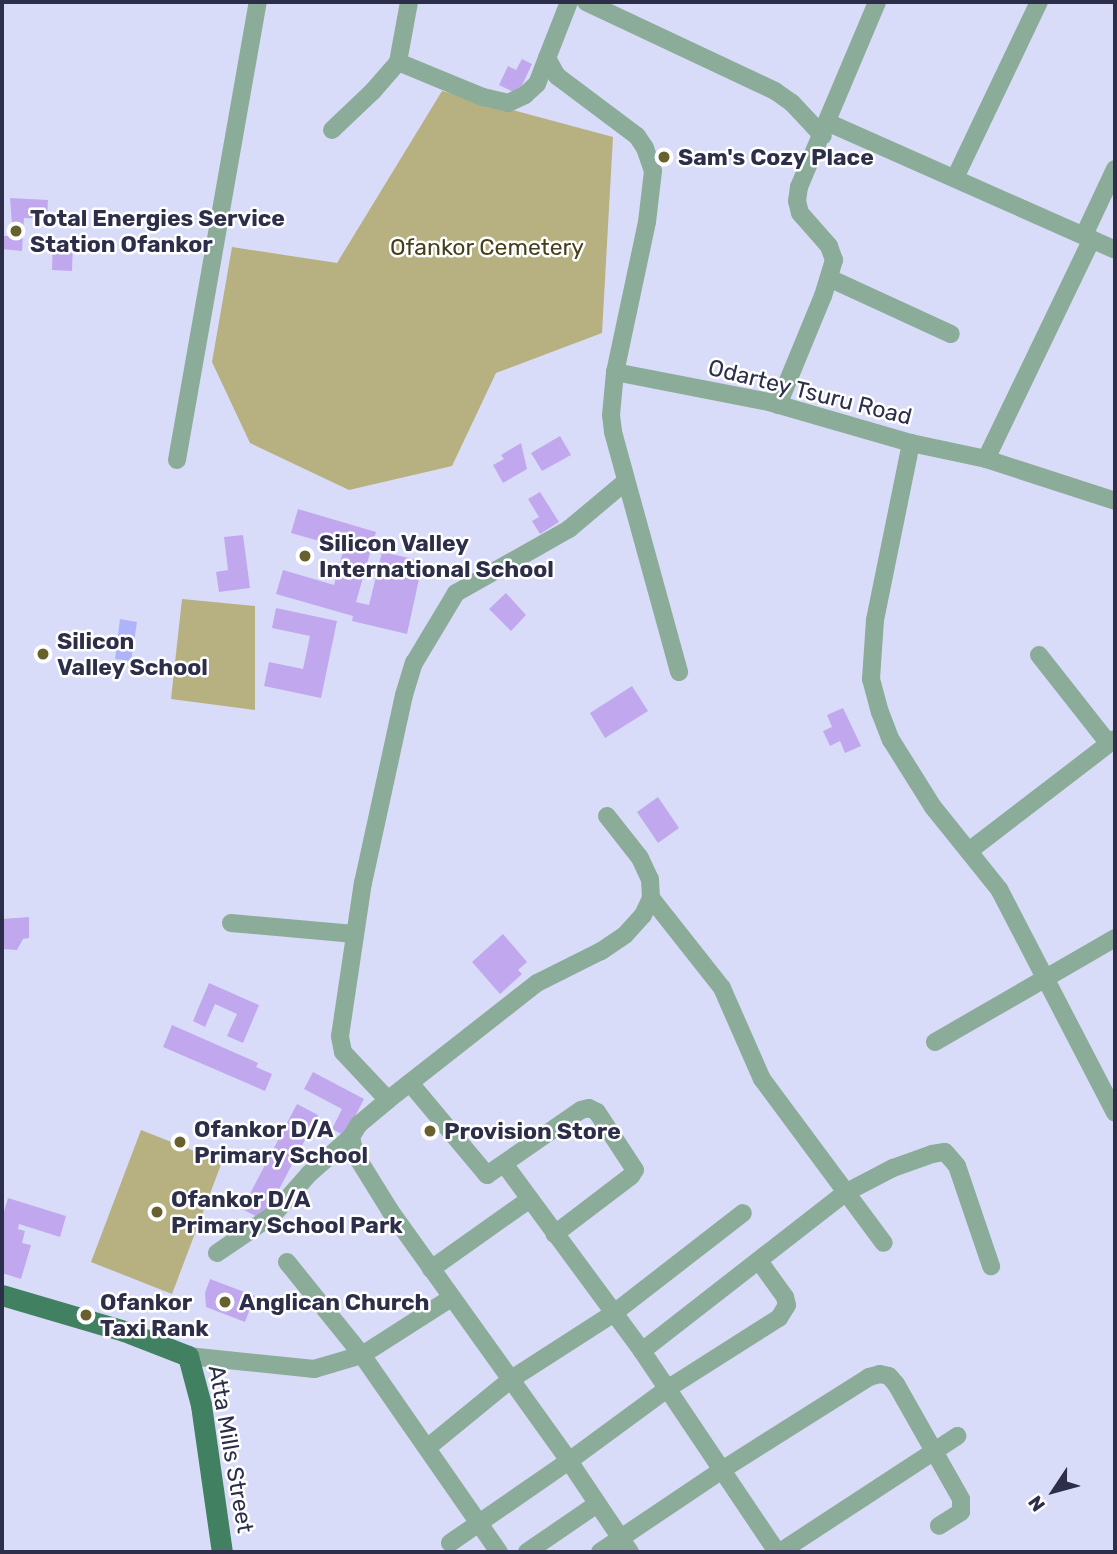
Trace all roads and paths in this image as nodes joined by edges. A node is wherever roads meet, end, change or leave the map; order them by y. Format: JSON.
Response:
{"nodes":[{"id":1,"x":258,"y":2,"type":"edge"},
{"id":2,"x":409,"y":2,"type":"edge"},
{"id":3,"x":569,"y":2,"type":"edge"},
{"id":4,"x":586,"y":2,"type":"edge"},
{"id":5,"x":877,"y":2,"type":"edge"},
{"id":6,"x":1039,"y":2,"type":"edge"},
{"id":7,"x":547,"y":58,"type":"junction"},
{"id":8,"x":398,"y":62,"type":"junction"},
{"id":9,"x":826,"y":129,"type":"junction"},
{"id":10,"x":331,"y":130,"type":"dead end"},
{"id":11,"x":1115,"y":169,"type":"edge"},
{"id":12,"x":955,"y":178,"type":"junction"},
{"id":13,"x":1088,"y":237,"type":"junction"},
{"id":14,"x":1115,"y":250,"type":"edge"},
{"id":15,"x":829,"y":278,"type":"junction"},
{"id":16,"x":951,"y":334,"type":"dead end"},
{"id":17,"x":615,"y":372,"type":"junction"},
{"id":18,"x":778,"y":405,"type":"junction"},
{"id":19,"x":911,"y":443,"type":"junction"},
{"id":20,"x":986,"y":459,"type":"junction"},
{"id":21,"x":177,"y":460,"type":"dead end"},
{"id":22,"x":625,"y":482,"type":"junction"},
{"id":23,"x":1115,"y":501,"type":"edge"},
{"id":24,"x":1039,"y":654,"type":"dead end"},
{"id":25,"x":679,"y":672,"type":"dead end"},
{"id":26,"x":1112,"y":742,"type":"edge"},
{"id":27,"x":607,"y":816,"type":"dead end"},
{"id":28,"x":969,"y":851,"type":"junction"},
{"id":29,"x":651,"y":898,"type":"junction"},
{"id":30,"x":231,"y":923,"type":"dead end"},
{"id":31,"x":355,"y":934,"type":"junction"},
{"id":32,"x":1115,"y":938,"type":"edge"},
{"id":33,"x":1046,"y":978,"type":"junction"},
{"id":34,"x":935,"y":1042,"type":"dead end"},
{"id":35,"x":410,"y":1083,"type":"junction"},
{"id":36,"x":388,"y":1100,"type":"junction"},
{"id":37,"x":1115,"y":1113,"type":"edge"},
{"id":38,"x":351,"y":1137,"type":"junction"},
{"id":39,"x":505,"y":1164,"type":"junction"},
{"id":40,"x":845,"y":1193,"type":"junction"},
{"id":41,"x":530,"y":1199,"type":"junction"},
{"id":42,"x":743,"y":1213,"type":"dead end"},
{"id":43,"x":555,"y":1234,"type":"junction"},
{"id":44,"x":884,"y":1243,"type":"dead end"},
{"id":45,"x":217,"y":1253,"type":"dead end"},
{"id":46,"x":759,"y":1261,"type":"junction"},
{"id":47,"x":287,"y":1262,"type":"dead end"},
{"id":48,"x":990,"y":1266,"type":"dead end"},
{"id":49,"x":431,"y":1269,"type":"junction"},
{"id":50,"x":2,"y":1295,"type":"edge"},
{"id":51,"x":451,"y":1298,"type":"junction"},
{"id":52,"x":614,"y":1313,"type":"junction"},
{"id":53,"x":642,"y":1351,"type":"junction"},
{"id":54,"x":362,"y":1355,"type":"junction"},
{"id":55,"x":188,"y":1356,"type":"junction"},
{"id":56,"x":510,"y":1380,"type":"junction"},
{"id":57,"x":667,"y":1389,"type":"junction"},
{"id":58,"x":957,"y":1436,"type":"dead end"},
{"id":59,"x":427,"y":1448,"type":"junction"},
{"id":60,"x":934,"y":1451,"type":"junction"},
{"id":61,"x":569,"y":1461,"type":"junction"},
{"id":62,"x":722,"y":1470,"type":"junction"},
{"id":63,"x":597,"y":1504,"type":"junction"},
{"id":64,"x":480,"y":1523,"type":"junction"},
{"id":65,"x":939,"y":1526,"type":"dead end"},
{"id":66,"x":450,"y":1543,"type":"dead end"},
{"id":67,"x":624,"y":1545,"type":"edge"},
{"id":68,"x":222,"y":1552,"type":"edge"},
{"id":69,"x":499,"y":1552,"type":"edge"},
{"id":70,"x":527,"y":1552,"type":"edge"},
{"id":71,"x":600,"y":1552,"type":"edge"},
{"id":72,"x":778,"y":1552,"type":"edge"}],
"edges":[{"from":1,"to":21,"type":"street"},
{"from":2,"to":8,"type":"street"},
{"from":3,"to":7,"type":"street"},
{"from":4,"to":9,"type":"street"},
{"from":5,"to":9,"type":"street"},
{"from":6,"to":12,"type":"street"},
{"from":7,"to":8,"type":"street"},
{"from":7,"to":17,"type":"street"},
{"from":8,"to":10,"type":"street"},
{"from":9,"to":12,"type":"street"},
{"from":9,"to":15,"type":"street"},
{"from":11,"to":13,"type":"street"},
{"from":12,"to":13,"type":"street"},
{"from":13,"to":14,"type":"street"},
{"from":13,"to":20,"type":"street"},
{"from":15,"to":16,"type":"street"},
{"from":15,"to":18,"type":"street"},
{"from":17,"to":18,"type":"street","name":"Odartey Tsuru Road"},
{"from":17,"to":22,"type":"street"},
{"from":18,"to":19,"type":"street","name":"Odartey Tsuru Road"},
{"from":19,"to":20,"type":"street","name":"Odartey Tsuru Road"},
{"from":19,"to":28,"type":"street"},
{"from":20,"to":23,"type":"street","name":"Odartey Tsuru Road"},
{"from":22,"to":25,"type":"street"},
{"from":22,"to":31,"type":"street"},
{"from":24,"to":26,"type":"street"},
{"from":26,"to":28,"type":"street"},
{"from":27,"to":29,"type":"street"},
{"from":28,"to":33,"type":"street"},
{"from":29,"to":35,"type":"street"},
{"from":29,"to":40,"type":"street"},
{"from":30,"to":31,"type":"street"},
{"from":31,"to":36,"type":"street"},
{"from":32,"to":33,"type":"street"},
{"from":33,"to":34,"type":"street"},
{"from":33,"to":37,"type":"street"},
{"from":35,"to":36,"type":"street"},
{"from":35,"to":39,"type":"street"},
{"from":36,"to":38,"type":"street"},
{"from":38,"to":45,"type":"street"},
{"from":38,"to":49,"type":"street"},
{"from":39,"to":41,"type":"street"},
{"from":39,"to":43,"type":"street"},
{"from":40,"to":44,"type":"street"},
{"from":40,"to":46,"type":"street"},
{"from":40,"to":48,"type":"street"},
{"from":41,"to":43,"type":"street"},
{"from":41,"to":49,"type":"street"},
{"from":42,"to":52,"type":"street"},
{"from":43,"to":52,"type":"street"},
{"from":46,"to":53,"type":"street"},
{"from":46,"to":57,"type":"street"},
{"from":47,"to":54,"type":"street"},
{"from":49,"to":51,"type":"street"},
{"from":50,"to":55,"type":"main road"},
{"from":51,"to":54,"type":"street"},
{"from":51,"to":56,"type":"street"},
{"from":52,"to":53,"type":"street"},
{"from":52,"to":56,"type":"street"},
{"from":53,"to":57,"type":"street"},
{"from":54,"to":55,"type":"street"},
{"from":54,"to":59,"type":"street"},
{"from":55,"to":68,"type":"main road","name":"Atta Mills Street"},
{"from":56,"to":59,"type":"street"},
{"from":56,"to":61,"type":"street"},
{"from":57,"to":61,"type":"street"},
{"from":57,"to":62,"type":"street"},
{"from":58,"to":60,"type":"street"},
{"from":59,"to":64,"type":"street"},
{"from":60,"to":62,"type":"street"},
{"from":60,"to":65,"type":"street"},
{"from":60,"to":72,"type":"street"},
{"from":61,"to":63,"type":"street"},
{"from":61,"to":64,"type":"street"},
{"from":62,"to":67,"type":"street"},
{"from":62,"to":72,"type":"street"},
{"from":63,"to":67,"type":"street"},
{"from":63,"to":70,"type":"street"},
{"from":64,"to":66,"type":"street"},
{"from":64,"to":69,"type":"street"},
{"from":67,"to":71,"type":"street"}]}
